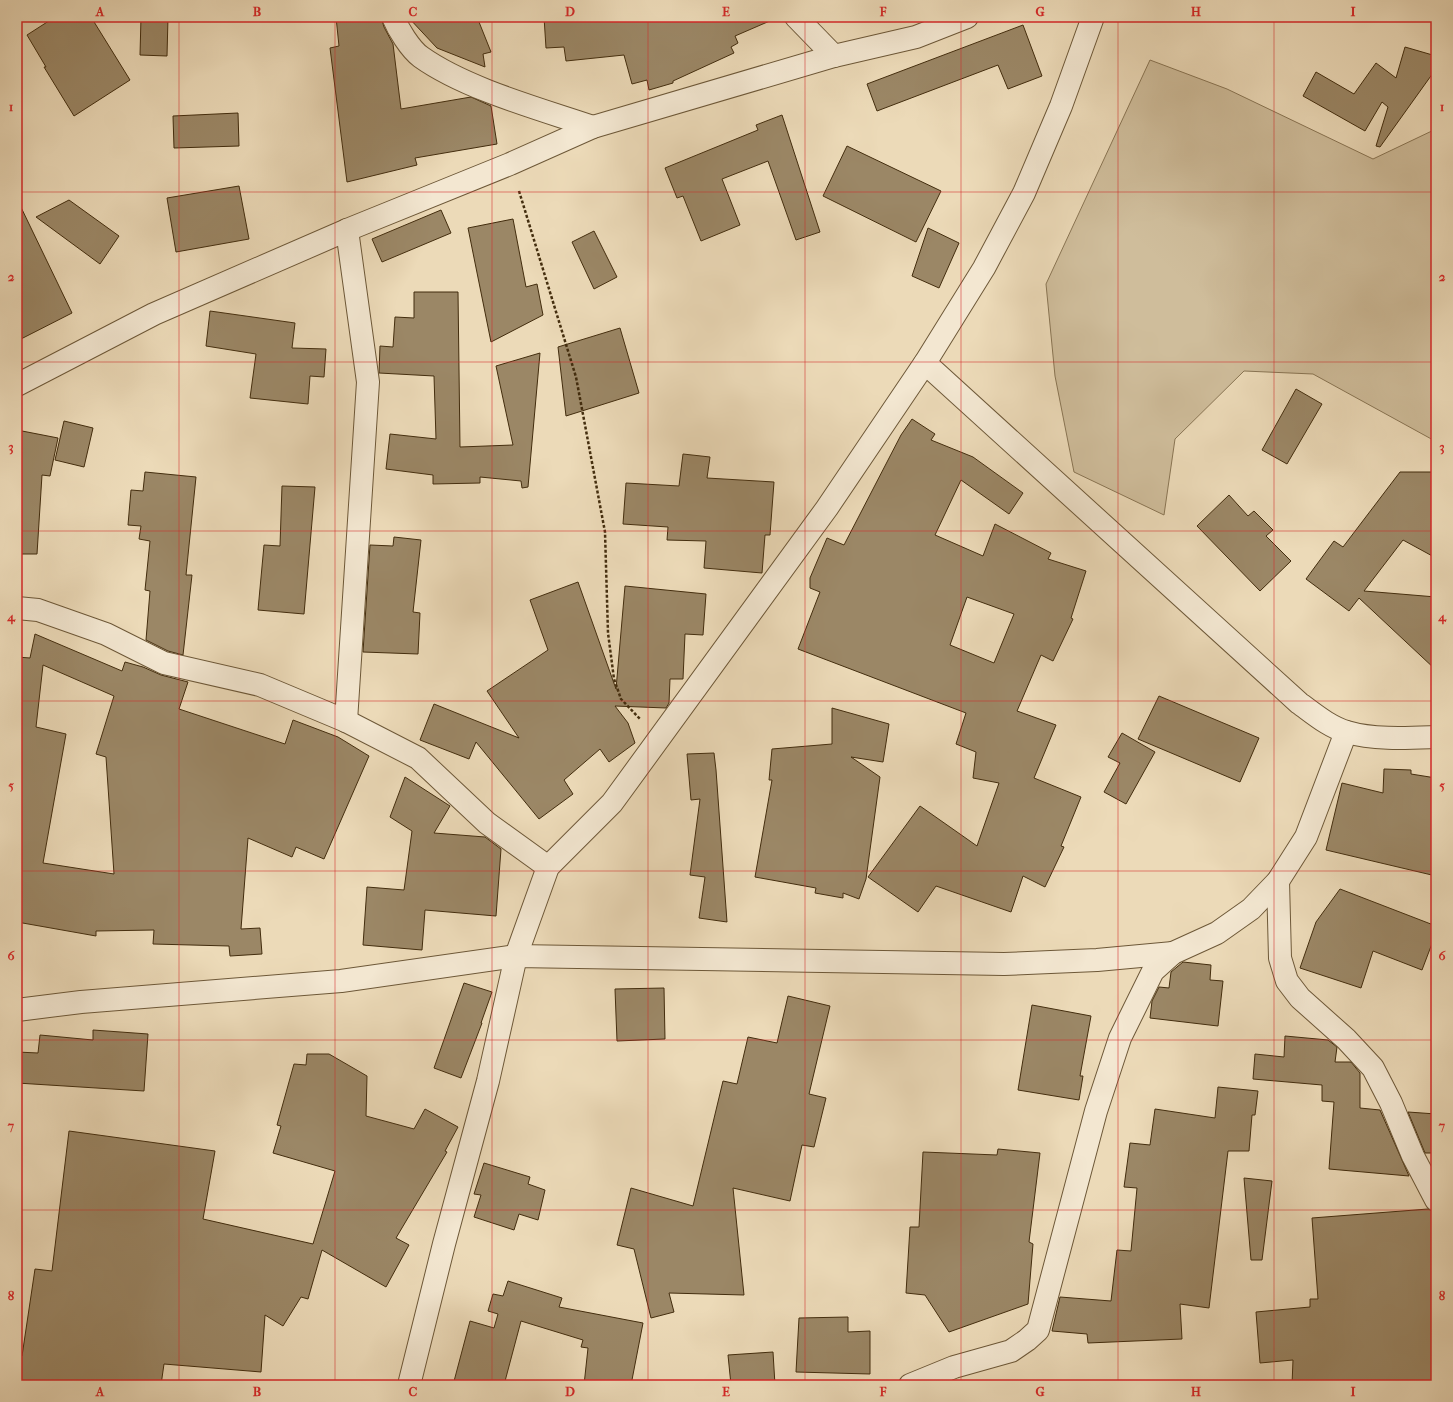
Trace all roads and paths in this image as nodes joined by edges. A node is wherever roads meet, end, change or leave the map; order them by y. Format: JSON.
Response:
{"nodes":[{"id":1,"x":393,"y":17,"type":"edge"},
{"id":2,"x":796,"y":17,"type":"edge"},
{"id":3,"x":967,"y":17,"type":"edge"},
{"id":4,"x":1092,"y":17,"type":"edge"},
{"id":5,"x":834,"y":56,"type":"junction"},
{"id":6,"x":593,"y":127,"type":"junction"},
{"id":7,"x":510,"y":164,"type":"junction"},
{"id":8,"x":347,"y":230,"type":"junction"},
{"id":9,"x":925,"y":363,"type":"junction"},
{"id":10,"x":17,"y":385,"type":"edge"},
{"id":11,"x":17,"y":608,"type":"edge"},
{"id":12,"x":346,"y":721,"type":"junction"},
{"id":13,"x":1346,"y":732,"type":"junction"},
{"id":14,"x":1436,"y":737,"type":"edge"},
{"id":15,"x":657,"y":739,"type":"junction"},
{"id":16,"x":548,"y":867,"type":"junction"},
{"id":17,"x":1278,"y":881,"type":"junction"},
{"id":18,"x":1173,"y":953,"type":"junction"},
{"id":19,"x":516,"y":956,"type":"junction"},
{"id":20,"x":17,"y":1010,"type":"edge"},
{"id":21,"x":1436,"y":1200,"type":"edge"},
{"id":22,"x":409,"y":1385,"type":"edge"},
{"id":23,"x":910,"y":1385,"type":"edge"}],
"edges":[{"from":1,"to":6,"type":"street"},
{"from":2,"to":5,"type":"street"},
{"from":3,"to":5,"type":"street"},
{"from":4,"to":9,"type":"street"},
{"from":5,"to":6,"type":"street"},
{"from":6,"to":7,"type":"street"},
{"from":7,"to":8,"type":"street"},
{"from":7,"to":15,"type":"path"},
{"from":8,"to":10,"type":"street"},
{"from":8,"to":12,"type":"street"},
{"from":9,"to":13,"type":"street"},
{"from":9,"to":15,"type":"street"},
{"from":11,"to":12,"type":"street"},
{"from":12,"to":16,"type":"street"},
{"from":13,"to":14,"type":"street"},
{"from":13,"to":17,"type":"street"},
{"from":15,"to":16,"type":"street"},
{"from":16,"to":19,"type":"street"},
{"from":17,"to":18,"type":"street"},
{"from":17,"to":21,"type":"street"},
{"from":18,"to":19,"type":"street"},
{"from":18,"to":23,"type":"street"},
{"from":19,"to":20,"type":"street"},
{"from":19,"to":22,"type":"street"}]}
